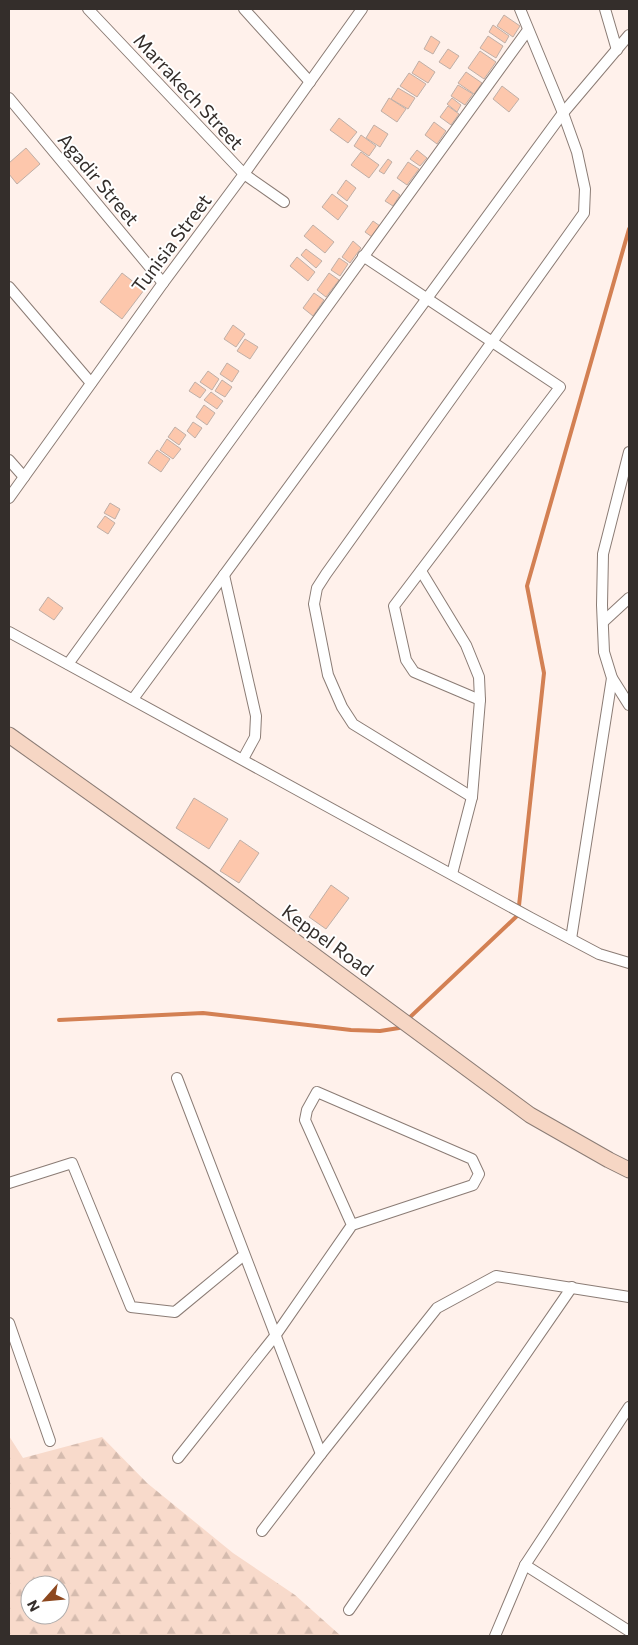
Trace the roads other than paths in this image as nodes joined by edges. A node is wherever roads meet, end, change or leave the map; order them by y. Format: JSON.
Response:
{"nodes":[{"id":1,"x":88,"y":9,"type":"edge"},
{"id":2,"x":244,"y":9,"type":"edge"},
{"id":3,"x":362,"y":9,"type":"edge"},
{"id":4,"x":520,"y":9,"type":"edge"},
{"id":5,"x":605,"y":9,"type":"edge"},
{"id":6,"x":528,"y":30,"type":"junction"},
{"id":7,"x":629,"y":35,"type":"edge"},
{"id":8,"x":617,"y":50,"type":"junction"},
{"id":9,"x":310,"y":82,"type":"junction"},
{"id":10,"x":9,"y":98,"type":"edge"},
{"id":11,"x":563,"y":113,"type":"junction"},
{"id":12,"x":244,"y":174,"type":"junction"},
{"id":13,"x":284,"y":202,"type":"dead end"},
{"id":14,"x":363,"y":256,"type":"junction"},
{"id":15,"x":163,"y":283,"type":"junction"},
{"id":16,"x":9,"y":287,"type":"edge"},
{"id":17,"x":427,"y":299,"type":"junction"},
{"id":18,"x":491,"y":342,"type":"junction"},
{"id":19,"x":90,"y":383,"type":"junction"},
{"id":20,"x":629,"y":452,"type":"edge"},
{"id":21,"x":9,"y":460,"type":"edge"},
{"id":22,"x":24,"y":477,"type":"junction"},
{"id":23,"x":629,"y":487,"type":"edge"},
{"id":24,"x":618,"y":495,"type":"junction"},
{"id":25,"x":9,"y":498,"type":"edge"},
{"id":26,"x":421,"y":571,"type":"junction"},
{"id":27,"x":224,"y":575,"type":"junction"},
{"id":28,"x":629,"y":598,"type":"edge"},
{"id":29,"x":603,"y":622,"type":"junction"},
{"id":30,"x":9,"y":632,"type":"edge"},
{"id":31,"x":68,"y":664,"type":"junction"},
{"id":32,"x":612,"y":678,"type":"junction"},
{"id":33,"x":133,"y":699,"type":"junction"},
{"id":34,"x":480,"y":700,"type":"junction"},
{"id":35,"x":629,"y":705,"type":"edge"},
{"id":36,"x":9,"y":735,"type":"edge"},
{"id":37,"x":243,"y":760,"type":"junction"},
{"id":38,"x":472,"y":797,"type":"junction"},
{"id":39,"x":452,"y":874,"type":"junction"},
{"id":40,"x":571,"y":939,"type":"junction"},
{"id":41,"x":629,"y":963,"type":"edge"},
{"id":42,"x":177,"y":1078,"type":"dead end"},
{"id":43,"x":629,"y":1170,"type":"edge"},
{"id":44,"x":9,"y":1183,"type":"edge"},
{"id":45,"x":352,"y":1225,"type":"junction"},
{"id":46,"x":244,"y":1255,"type":"junction"},
{"id":47,"x":572,"y":1287,"type":"junction"},
{"id":48,"x":629,"y":1297,"type":"edge"},
{"id":49,"x":9,"y":1323,"type":"edge"},
{"id":50,"x":275,"y":1336,"type":"junction"},
{"id":51,"x":629,"y":1407,"type":"edge"},
{"id":52,"x":50,"y":1441,"type":"dead end"},
{"id":53,"x":321,"y":1454,"type":"junction"},
{"id":54,"x":178,"y":1458,"type":"dead end"},
{"id":55,"x":262,"y":1532,"type":"dead end"},
{"id":56,"x":525,"y":1565,"type":"junction"},
{"id":57,"x":349,"y":1610,"type":"dead end"},
{"id":58,"x":629,"y":1631,"type":"edge"},
{"id":59,"x":494,"y":1636,"type":"edge"}],
"edges":[{"from":1,"to":12,"type":"street","name":"Marrakech Street"},
{"from":2,"to":9,"type":"street"},
{"from":3,"to":9,"type":"street","name":"Tunisia Street"},
{"from":4,"to":6,"type":"street"},
{"from":5,"to":8,"type":"street"},
{"from":6,"to":11,"type":"street"},
{"from":6,"to":14,"type":"street"},
{"from":7,"to":8,"type":"street"},
{"from":8,"to":11,"type":"street"},
{"from":9,"to":12,"type":"street","name":"Tunisia Street"},
{"from":10,"to":15,"type":"street","name":"Agadir Street"},
{"from":11,"to":17,"type":"street"},
{"from":11,"to":18,"type":"street"},
{"from":12,"to":13,"type":"street","name":"Marrakech Street"},
{"from":12,"to":15,"type":"street","name":"Tunisia Street"},
{"from":14,"to":17,"type":"street"},
{"from":14,"to":31,"type":"street"},
{"from":15,"to":19,"type":"street","name":"Tunisia Street"},
{"from":16,"to":19,"type":"street"},
{"from":17,"to":18,"type":"street"},
{"from":17,"to":27,"type":"street"},
{"from":18,"to":26,"type":"street"},
{"from":18,"to":38,"type":"street"},
{"from":19,"to":22,"type":"street","name":"Tunisia Street"},
{"from":20,"to":24,"type":"street"},
{"from":21,"to":22,"type":"street"},
{"from":22,"to":25,"type":"street","name":"Tunisia Street"},
{"from":23,"to":24,"type":"street"},
{"from":24,"to":29,"type":"street"},
{"from":26,"to":34,"type":"street"},
{"from":26,"to":34,"type":"street"},
{"from":27,"to":33,"type":"street"},
{"from":27,"to":37,"type":"street"},
{"from":28,"to":29,"type":"street"},
{"from":29,"to":32,"type":"street"},
{"from":30,"to":31,"type":"street"},
{"from":31,"to":33,"type":"street"},
{"from":32,"to":35,"type":"street"},
{"from":32,"to":40,"type":"street"},
{"from":33,"to":37,"type":"street"},
{"from":34,"to":38,"type":"street"},
{"from":36,"to":43,"type":"street","name":"Keppel Road"},
{"from":37,"to":39,"type":"street"},
{"from":38,"to":39,"type":"street"},
{"from":39,"to":40,"type":"street"},
{"from":40,"to":41,"type":"street"},
{"from":42,"to":46,"type":"street"},
{"from":44,"to":46,"type":"street"},
{"from":45,"to":45,"type":"street"},
{"from":45,"to":50,"type":"street"},
{"from":46,"to":50,"type":"street"},
{"from":47,"to":48,"type":"street"},
{"from":47,"to":53,"type":"street"},
{"from":47,"to":57,"type":"street"},
{"from":49,"to":52,"type":"street"},
{"from":50,"to":53,"type":"street"},
{"from":50,"to":54,"type":"street"},
{"from":51,"to":56,"type":"street"},
{"from":53,"to":55,"type":"street"},
{"from":56,"to":58,"type":"street"},
{"from":56,"to":59,"type":"street"}]}
